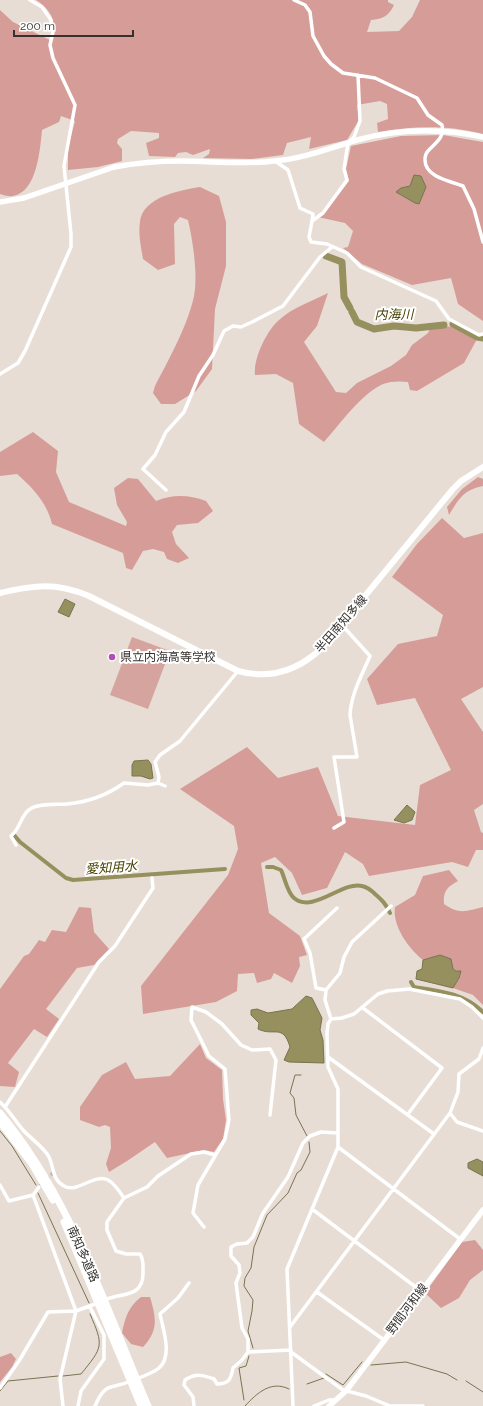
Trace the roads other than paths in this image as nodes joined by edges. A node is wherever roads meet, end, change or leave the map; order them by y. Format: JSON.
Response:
{"nodes":[{"id":1,"x":30,"y":0,"type":"edge"},
{"id":2,"x":294,"y":0,"type":"edge"},
{"id":3,"x":358,"y":76,"type":"junction"},
{"id":4,"x":442,"y":131,"type":"junction"},
{"id":5,"x":483,"y":137,"type":"edge"},
{"id":6,"x":348,"y":143,"type":"junction"},
{"id":7,"x":275,"y":161,"type":"junction"},
{"id":8,"x":65,"y":184,"type":"junction"},
{"id":9,"x":0,"y":202,"type":"edge"},
{"id":10,"x":312,"y":221,"type":"junction"},
{"id":11,"x":483,"y":242,"type":"edge"},
{"id":12,"x":332,"y":248,"type":"junction"},
{"id":13,"x":483,"y":334,"type":"edge"},
{"id":14,"x":0,"y":374,"type":"edge"},
{"id":15,"x":483,"y":467,"type":"edge"},
{"id":16,"x":166,"y":490,"type":"dead end"},
{"id":17,"x":0,"y":593,"type":"edge"},
{"id":18,"x":341,"y":624,"type":"junction"},
{"id":19,"x":238,"y":671,"type":"junction"},
{"id":20,"x":158,"y":783,"type":"junction"},
{"id":21,"x":165,"y":786,"type":"dead end"},
{"id":22,"x":334,"y":828,"type":"dead end"},
{"id":23,"x":16,"y":844,"type":"dead end"},
{"id":24,"x":152,"y":878,"type":"dead end"},
{"id":25,"x":391,"y":906,"type":"dead end"},
{"id":26,"x":337,"y":908,"type":"dead end"},
{"id":27,"x":326,"y":990,"type":"junction"},
{"id":28,"x":363,"y":1008,"type":"junction"},
{"id":29,"x":483,"y":1018,"type":"edge"},
{"id":30,"x":331,"y":1019,"type":"junction"},
{"id":31,"x":483,"y":1048,"type":"edge"},
{"id":32,"x":328,"y":1057,"type":"junction"},
{"id":33,"x":0,"y":1102,"type":"edge"},
{"id":34,"x":5,"y":1107,"type":"junction"},
{"id":35,"x":0,"y":1113,"type":"edge"},
{"id":36,"x":450,"y":1113,"type":"junction"},
{"id":37,"x":408,"y":1114,"type":"junction"},
{"id":38,"x":270,"y":1115,"type":"dead end"},
{"id":39,"x":0,"y":1122,"type":"edge"},
{"id":40,"x":483,"y":1131,"type":"edge"},
{"id":41,"x":337,"y":1133,"type":"junction"},
{"id":42,"x":434,"y":1134,"type":"junction"},
{"id":43,"x":338,"y":1147,"type":"junction"},
{"id":44,"x":215,"y":1155,"type":"junction"},
{"id":45,"x":0,"y":1185,"type":"edge"},
{"id":46,"x":39,"y":1187,"type":"tunnel mouth"},
{"id":47,"x":393,"y":1188,"type":"junction"},
{"id":48,"x":33,"y":1195,"type":"junction"},
{"id":49,"x":124,"y":1198,"type":"junction"},
{"id":50,"x":312,"y":1209,"type":"junction"},
{"id":51,"x":483,"y":1210,"type":"edge"},
{"id":52,"x":204,"y":1227,"type":"dead end"},
{"id":53,"x":460,"y":1239,"type":"junction"},
{"id":54,"x":355,"y":1240,"type":"junction"},
{"id":55,"x":189,"y":1283,"type":"dead end"},
{"id":56,"x":422,"y":1291,"type":"junction"},
{"id":57,"x":317,"y":1292,"type":"junction"},
{"id":58,"x":107,"y":1299,"type":"dead end"},
{"id":59,"x":95,"y":1304,"type":"dead end"},
{"id":60,"x":90,"y":1307,"type":"junction"},
{"id":61,"x":76,"y":1311,"type":"junction"},
{"id":62,"x":290,"y":1327,"type":"junction"},
{"id":63,"x":384,"y":1340,"type":"junction"},
{"id":64,"x":291,"y":1351,"type":"junction"},
{"id":65,"x":248,"y":1352,"type":"junction"},
{"id":66,"x":0,"y":1388,"type":"edge"},
{"id":67,"x":346,"y":1391,"type":"junction"},
{"id":68,"x":336,"y":1400,"type":"junction"},
{"id":69,"x":63,"y":1406,"type":"edge"},
{"id":70,"x":78,"y":1406,"type":"edge"},
{"id":71,"x":96,"y":1406,"type":"edge"},
{"id":72,"x":142,"y":1406,"type":"edge"},
{"id":73,"x":148,"y":1406,"type":"edge"},
{"id":74,"x":194,"y":1406,"type":"edge"},
{"id":75,"x":293,"y":1406,"type":"edge"},
{"id":76,"x":314,"y":1406,"type":"edge"},
{"id":77,"x":329,"y":1406,"type":"edge"},
{"id":78,"x":423,"y":1406,"type":"edge"}],
"edges":[{"from":1,"to":8,"type":"street"},
{"from":2,"to":3,"type":"street"},
{"from":3,"to":4,"type":"street"},
{"from":3,"to":6,"type":"street"},
{"from":4,"to":5,"type":"street"},
{"from":4,"to":6,"type":"street"},
{"from":4,"to":11,"type":"street"},
{"from":6,"to":7,"type":"street"},
{"from":6,"to":10,"type":"street"},
{"from":7,"to":8,"type":"street"},
{"from":7,"to":10,"type":"street"},
{"from":8,"to":9,"type":"street"},
{"from":8,"to":14,"type":"street"},
{"from":10,"to":12,"type":"street"},
{"from":12,"to":13,"type":"street"},
{"from":12,"to":16,"type":"street"},
{"from":15,"to":18,"type":"main road","name":"半田南知多線"},
{"from":17,"to":19,"type":"main road","name":"半田南知多線"},
{"from":18,"to":19,"type":"main road","name":"半田南知多線"},
{"from":18,"to":22,"type":"street"},
{"from":19,"to":20,"type":"street"},
{"from":20,"to":21,"type":"street"},
{"from":20,"to":23,"type":"street"},
{"from":24,"to":34,"type":"street"},
{"from":25,"to":27,"type":"street"},
{"from":26,"to":27,"type":"street"},
{"from":27,"to":30,"type":"street"},
{"from":28,"to":29,"type":"street"},
{"from":28,"to":30,"type":"street"},
{"from":28,"to":37,"type":"street"},
{"from":30,"to":32,"type":"street"},
{"from":31,"to":36,"type":"street"},
{"from":32,"to":37,"type":"street"},
{"from":32,"to":41,"type":"street"},
{"from":33,"to":34,"type":"street"},
{"from":34,"to":49,"type":"street"},
{"from":35,"to":73,"type":"highway","name":"南知多道路"},
{"from":36,"to":40,"type":"street"},
{"from":36,"to":42,"type":"street"},
{"from":37,"to":42,"type":"street"},
{"from":38,"to":44,"type":"street"},
{"from":39,"to":72,"type":"highway","name":"南知多道路"},
{"from":41,"to":43,"type":"street"},
{"from":41,"to":65,"type":"street"},
{"from":42,"to":47,"type":"street"},
{"from":43,"to":47,"type":"street"},
{"from":43,"to":50,"type":"street"},
{"from":44,"to":49,"type":"street"},
{"from":44,"to":52,"type":"street"},
{"from":45,"to":48,"type":"street"},
{"from":46,"to":48,"type":"street"},
{"from":47,"to":53,"type":"street"},
{"from":47,"to":54,"type":"street"},
{"from":48,"to":61,"type":"street"},
{"from":49,"to":58,"type":"street"},
{"from":50,"to":54,"type":"street"},
{"from":50,"to":62,"type":"street"},
{"from":51,"to":53,"type":"street","name":"野間河和線"},
{"from":53,"to":56,"type":"street","name":"野間河和線"},
{"from":54,"to":56,"type":"street"},
{"from":54,"to":57,"type":"street"},
{"from":55,"to":71,"type":"street"},
{"from":56,"to":63,"type":"street","name":"野間河和線"},
{"from":57,"to":62,"type":"street"},
{"from":57,"to":63,"type":"street"},
{"from":59,"to":60,"type":"street"},
{"from":60,"to":61,"type":"street"},
{"from":60,"to":70,"type":"street"},
{"from":61,"to":66,"type":"street"},
{"from":61,"to":69,"type":"street"},
{"from":62,"to":64,"type":"street"},
{"from":63,"to":67,"type":"street","name":"野間河和線"},
{"from":64,"to":65,"type":"street"},
{"from":64,"to":67,"type":"street"},
{"from":64,"to":75,"type":"street"},
{"from":65,"to":74,"type":"street"},
{"from":67,"to":68,"type":"street","name":"野間河和線"},
{"from":67,"to":78,"type":"street"},
{"from":68,"to":76,"type":"street"},
{"from":68,"to":77,"type":"street","name":"野間河和線"}]}
